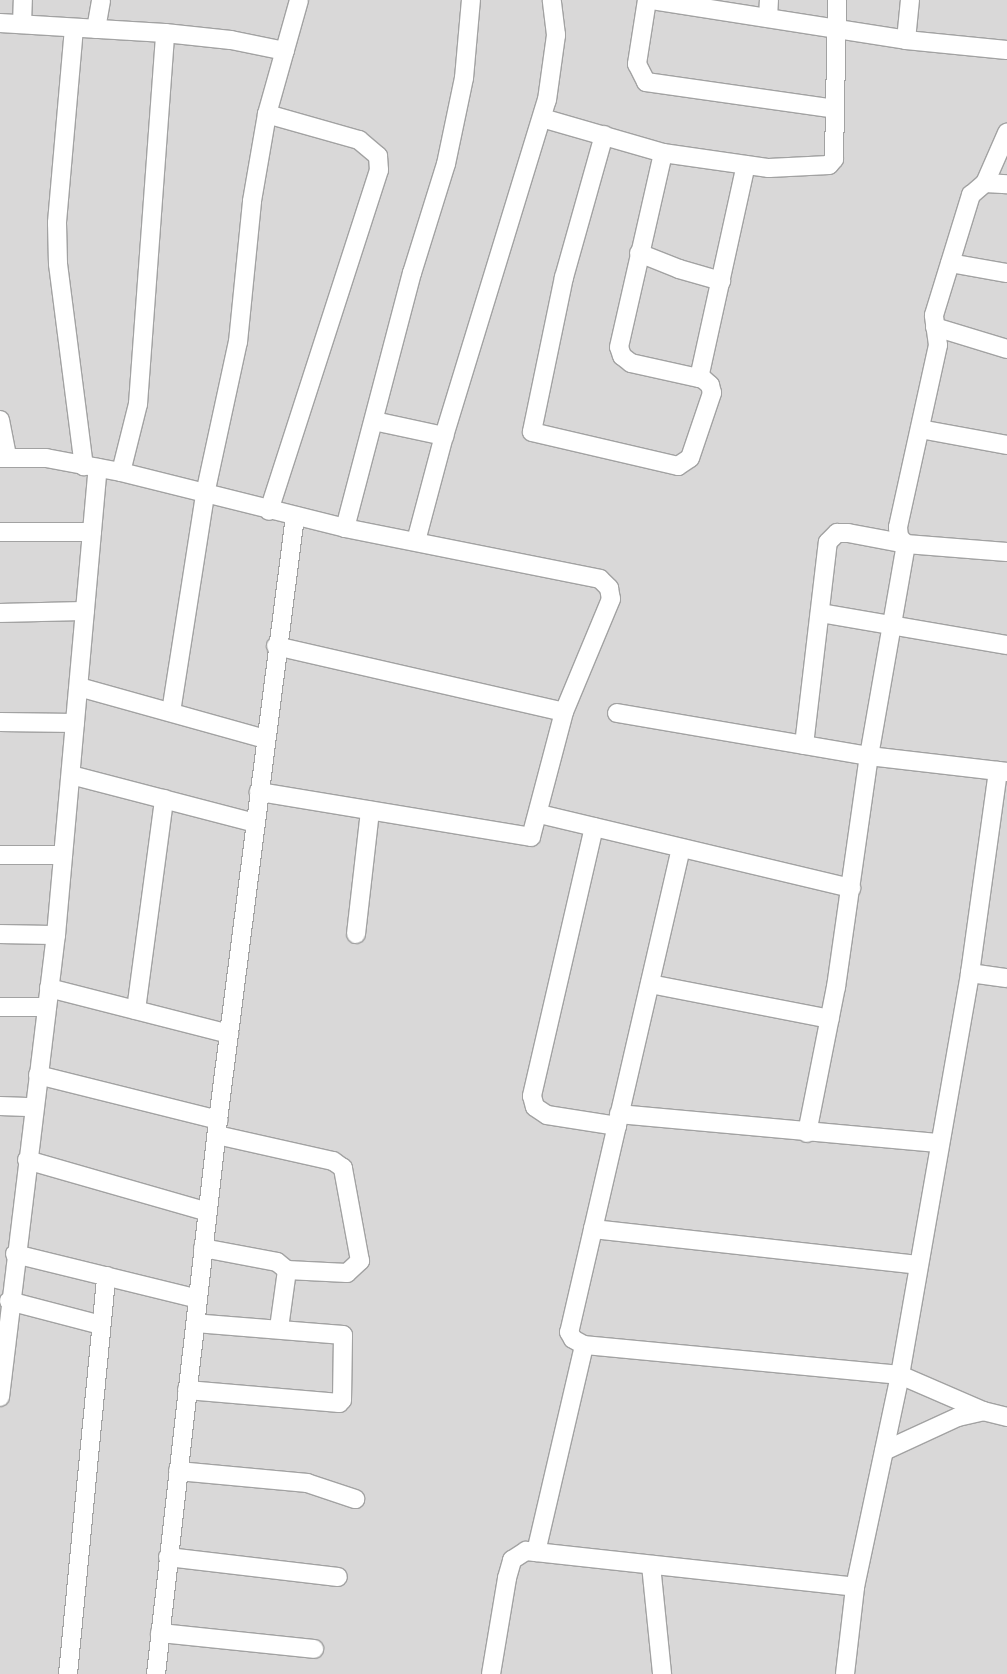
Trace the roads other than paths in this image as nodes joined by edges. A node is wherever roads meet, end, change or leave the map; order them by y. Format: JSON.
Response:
{"nodes":[{"id":1,"x":23,"y":0,"type":"edge"},
{"id":2,"x":100,"y":0,"type":"edge"},
{"id":3,"x":299,"y":0,"type":"edge"},
{"id":4,"x":471,"y":0,"type":"edge"},
{"id":5,"x":552,"y":0,"type":"edge"},
{"id":6,"x":647,"y":0,"type":"edge"},
{"id":7,"x":652,"y":0,"type":"edge"},
{"id":8,"x":769,"y":0,"type":"edge"},
{"id":9,"x":837,"y":0,"type":"edge"},
{"id":10,"x":910,"y":0,"type":"edge"},
{"id":11,"x":768,"y":18,"type":"junction"},
{"id":12,"x":0,"y":23,"type":"edge"},
{"id":13,"x":22,"y":24,"type":"junction"},
{"id":14,"x":74,"y":28,"type":"junction"},
{"id":15,"x":96,"y":29,"type":"junction"},
{"id":16,"x":836,"y":29,"type":"junction"},
{"id":17,"x":165,"y":33,"type":"junction"},
{"id":18,"x":906,"y":40,"type":"junction"},
{"id":19,"x":1007,"y":50,"type":"edge"},
{"id":20,"x":285,"y":51,"type":"junction"},
{"id":21,"x":835,"y":109,"type":"junction"},
{"id":22,"x":267,"y":114,"type":"junction"},
{"id":23,"x":542,"y":118,"type":"junction"},
{"id":24,"x":1007,"y":133,"type":"edge"},
{"id":25,"x":604,"y":135,"type":"junction"},
{"id":26,"x":663,"y":153,"type":"junction"},
{"id":27,"x":746,"y":165,"type":"junction"},
{"id":28,"x":985,"y":183,"type":"junction"},
{"id":29,"x":1007,"y":184,"type":"edge"},
{"id":30,"x":639,"y":253,"type":"junction"},
{"id":31,"x":950,"y":263,"type":"junction"},
{"id":32,"x":1007,"y":274,"type":"edge"},
{"id":33,"x":721,"y":280,"type":"junction"},
{"id":34,"x":935,"y":327,"type":"junction"},
{"id":35,"x":1007,"y":349,"type":"edge"},
{"id":36,"x":699,"y":378,"type":"junction"},
{"id":37,"x":0,"y":420,"type":"edge"},
{"id":38,"x":374,"y":421,"type":"junction"},
{"id":39,"x":920,"y":428,"type":"junction"},
{"id":40,"x":444,"y":436,"type":"junction"},
{"id":41,"x":1007,"y":445,"type":"edge"},
{"id":42,"x":4,"y":458,"type":"edge"},
{"id":43,"x":91,"y":467,"type":"junction"},
{"id":44,"x":121,"y":472,"type":"junction"},
{"id":45,"x":205,"y":494,"type":"junction"},
{"id":46,"x":269,"y":511,"type":"junction"},
{"id":47,"x":295,"y":516,"type":"junction"},
{"id":48,"x":345,"y":528,"type":"junction"},
{"id":49,"x":0,"y":532,"type":"edge"},
{"id":50,"x":92,"y":532,"type":"junction"},
{"id":51,"x":416,"y":542,"type":"junction"},
{"id":52,"x":906,"y":544,"type":"junction"},
{"id":53,"x":1007,"y":552,"type":"edge"},
{"id":54,"x":85,"y":611,"type":"junction"},
{"id":55,"x":0,"y":612,"type":"edge"},
{"id":56,"x":820,"y":613,"type":"junction"},
{"id":57,"x":892,"y":628,"type":"junction"},
{"id":58,"x":1007,"y":645,"type":"edge"},
{"id":59,"x":276,"y":646,"type":"junction"},
{"id":60,"x":79,"y":687,"type":"junction"},
{"id":61,"x":171,"y":712,"type":"junction"},
{"id":62,"x":564,"y":712,"type":"junction"},
{"id":63,"x":617,"y":713,"type":"dead end"},
{"id":64,"x":0,"y":722,"type":"edge"},
{"id":65,"x":75,"y":723,"type":"junction"},
{"id":66,"x":265,"y":739,"type":"junction"},
{"id":67,"x":804,"y":745,"type":"junction"},
{"id":68,"x":869,"y":756,"type":"junction"},
{"id":69,"x":1002,"y":772,"type":"edge"},
{"id":70,"x":70,"y":775,"type":"junction"},
{"id":71,"x":259,"y":792,"type":"junction"},
{"id":72,"x":164,"y":799,"type":"junction"},
{"id":73,"x":370,"y":812,"type":"junction"},
{"id":74,"x":546,"y":815,"type":"junction"},
{"id":75,"x":255,"y":823,"type":"junction"},
{"id":76,"x":587,"y":826,"type":"junction"},
{"id":77,"x":681,"y":848,"type":"junction"},
{"id":78,"x":0,"y":855,"type":"edge"},
{"id":79,"x":63,"y":855,"type":"junction"},
{"id":80,"x":851,"y":888,"type":"junction"},
{"id":81,"x":0,"y":934,"type":"edge"},
{"id":82,"x":356,"y":934,"type":"dead end"},
{"id":83,"x":56,"y":935,"type":"junction"},
{"id":84,"x":970,"y":973,"type":"junction"},
{"id":85,"x":1007,"y":978,"type":"edge"},
{"id":86,"x":650,"y":984,"type":"junction"},
{"id":87,"x":49,"y":988,"type":"junction"},
{"id":88,"x":0,"y":1007,"type":"edge"},
{"id":89,"x":47,"y":1007,"type":"junction"},
{"id":90,"x":136,"y":1010,"type":"junction"},
{"id":91,"x":830,"y":1019,"type":"junction"},
{"id":92,"x":229,"y":1034,"type":"junction"},
{"id":93,"x":38,"y":1075,"type":"junction"},
{"id":94,"x":0,"y":1106,"type":"edge"},
{"id":95,"x":34,"y":1107,"type":"junction"},
{"id":96,"x":618,"y":1120,"type":"junction"},
{"id":97,"x":218,"y":1128,"type":"junction"},
{"id":98,"x":807,"y":1132,"type":"junction"},
{"id":99,"x":940,"y":1143,"type":"junction"},
{"id":100,"x":27,"y":1160,"type":"junction"},
{"id":101,"x":208,"y":1212,"type":"junction"},
{"id":102,"x":593,"y":1229,"type":"junction"},
{"id":103,"x":204,"y":1248,"type":"junction"},
{"id":104,"x":15,"y":1254,"type":"junction"},
{"id":105,"x":918,"y":1265,"type":"junction"},
{"id":106,"x":287,"y":1270,"type":"junction"},
{"id":107,"x":106,"y":1276,"type":"junction"},
{"id":108,"x":198,"y":1299,"type":"junction"},
{"id":109,"x":9,"y":1301,"type":"junction"},
{"id":110,"x":195,"y":1323,"type":"junction"},
{"id":111,"x":101,"y":1325,"type":"junction"},
{"id":112,"x":279,"y":1328,"type":"junction"},
{"id":113,"x":584,"y":1345,"type":"junction"},
{"id":114,"x":900,"y":1376,"type":"junction"},
{"id":115,"x":187,"y":1390,"type":"junction"},
{"id":116,"x":0,"y":1397,"type":"edge"},
{"id":117,"x":983,"y":1411,"type":"junction"},
{"id":118,"x":1007,"y":1418,"type":"edge"},
{"id":119,"x":884,"y":1451,"type":"junction"},
{"id":120,"x":178,"y":1471,"type":"junction"},
{"id":121,"x":355,"y":1499,"type":"dead end"},
{"id":122,"x":536,"y":1552,"type":"junction"},
{"id":123,"x":168,"y":1557,"type":"junction"},
{"id":124,"x":651,"y":1565,"type":"junction"},
{"id":125,"x":338,"y":1577,"type":"dead end"},
{"id":126,"x":855,"y":1587,"type":"junction"},
{"id":127,"x":160,"y":1632,"type":"junction"},
{"id":128,"x":314,"y":1648,"type":"dead end"},
{"id":129,"x":68,"y":1674,"type":"edge"},
{"id":130,"x":156,"y":1674,"type":"edge"},
{"id":131,"x":492,"y":1674,"type":"edge"},
{"id":132,"x":662,"y":1674,"type":"edge"},
{"id":133,"x":845,"y":1674,"type":"edge"}],
"edges":[{"from":1,"to":13,"type":"street"},
{"from":2,"to":15,"type":"street"},
{"from":3,"to":20,"type":"street"},
{"from":4,"to":38,"type":"street"},
{"from":5,"to":23,"type":"street"},
{"from":6,"to":21,"type":"street"},
{"from":7,"to":11,"type":"street"},
{"from":8,"to":11,"type":"street"},
{"from":9,"to":16,"type":"street"},
{"from":10,"to":18,"type":"street"},
{"from":11,"to":16,"type":"street"},
{"from":12,"to":13,"type":"street"},
{"from":13,"to":14,"type":"street"},
{"from":14,"to":15,"type":"street"},
{"from":14,"to":43,"type":"street"},
{"from":15,"to":17,"type":"street"},
{"from":16,"to":18,"type":"street"},
{"from":16,"to":21,"type":"street"},
{"from":17,"to":20,"type":"street"},
{"from":17,"to":44,"type":"street"},
{"from":18,"to":19,"type":"street"},
{"from":20,"to":22,"type":"street"},
{"from":21,"to":27,"type":"street"},
{"from":22,"to":45,"type":"street"},
{"from":22,"to":46,"type":"street"},
{"from":23,"to":25,"type":"street"},
{"from":23,"to":40,"type":"street"},
{"from":24,"to":28,"type":"street"},
{"from":25,"to":26,"type":"street"},
{"from":25,"to":36,"type":"street"},
{"from":26,"to":27,"type":"street"},
{"from":26,"to":30,"type":"street"},
{"from":27,"to":33,"type":"street"},
{"from":28,"to":29,"type":"street"},
{"from":28,"to":31,"type":"street"},
{"from":30,"to":33,"type":"street"},
{"from":30,"to":36,"type":"street"},
{"from":31,"to":32,"type":"street"},
{"from":31,"to":34,"type":"street"},
{"from":33,"to":36,"type":"street"},
{"from":34,"to":35,"type":"street"},
{"from":34,"to":39,"type":"street"},
{"from":37,"to":42,"type":"street"},
{"from":38,"to":40,"type":"street"},
{"from":38,"to":48,"type":"street"},
{"from":39,"to":41,"type":"street"},
{"from":39,"to":52,"type":"street"},
{"from":40,"to":51,"type":"street"},
{"from":42,"to":43,"type":"street"},
{"from":43,"to":44,"type":"street"},
{"from":43,"to":50,"type":"street"},
{"from":44,"to":45,"type":"street"},
{"from":45,"to":46,"type":"street"},
{"from":45,"to":61,"type":"street"},
{"from":46,"to":47,"type":"street"},
{"from":47,"to":48,"type":"street"},
{"from":47,"to":59,"type":"street"},
{"from":48,"to":51,"type":"street"},
{"from":49,"to":50,"type":"street"},
{"from":50,"to":54,"type":"street"},
{"from":51,"to":62,"type":"street"},
{"from":52,"to":53,"type":"street"},
{"from":52,"to":56,"type":"street"},
{"from":52,"to":57,"type":"street"},
{"from":54,"to":55,"type":"street"},
{"from":54,"to":60,"type":"street"},
{"from":56,"to":57,"type":"street"},
{"from":56,"to":67,"type":"street"},
{"from":57,"to":58,"type":"street"},
{"from":57,"to":68,"type":"street"},
{"from":59,"to":62,"type":"street"},
{"from":59,"to":66,"type":"street"},
{"from":60,"to":61,"type":"street"},
{"from":60,"to":65,"type":"street"},
{"from":61,"to":66,"type":"street"},
{"from":62,"to":74,"type":"street"},
{"from":63,"to":67,"type":"street"},
{"from":64,"to":65,"type":"street"},
{"from":65,"to":70,"type":"street"},
{"from":66,"to":71,"type":"street"},
{"from":67,"to":68,"type":"street"},
{"from":68,"to":69,"type":"street"},
{"from":68,"to":80,"type":"street"},
{"from":69,"to":84,"type":"street"},
{"from":70,"to":72,"type":"street"},
{"from":70,"to":79,"type":"street"},
{"from":71,"to":73,"type":"street"},
{"from":71,"to":75,"type":"street"},
{"from":72,"to":75,"type":"street"},
{"from":72,"to":90,"type":"street"},
{"from":73,"to":74,"type":"street"},
{"from":73,"to":82,"type":"street"},
{"from":74,"to":76,"type":"street"},
{"from":75,"to":92,"type":"street"},
{"from":76,"to":77,"type":"street"},
{"from":76,"to":96,"type":"street"},
{"from":77,"to":80,"type":"street"},
{"from":77,"to":86,"type":"street"},
{"from":78,"to":79,"type":"street"},
{"from":79,"to":83,"type":"street"},
{"from":80,"to":91,"type":"street"},
{"from":81,"to":83,"type":"street"},
{"from":83,"to":87,"type":"street"},
{"from":84,"to":85,"type":"street"},
{"from":84,"to":99,"type":"street"},
{"from":86,"to":91,"type":"street"},
{"from":86,"to":96,"type":"street"},
{"from":87,"to":89,"type":"street"},
{"from":87,"to":90,"type":"street"},
{"from":88,"to":89,"type":"street"},
{"from":89,"to":93,"type":"street"},
{"from":90,"to":92,"type":"street"},
{"from":91,"to":98,"type":"street"},
{"from":92,"to":97,"type":"street"},
{"from":93,"to":95,"type":"street"},
{"from":93,"to":97,"type":"street"},
{"from":94,"to":95,"type":"street"},
{"from":95,"to":100,"type":"street"},
{"from":96,"to":98,"type":"street"},
{"from":96,"to":102,"type":"street"},
{"from":97,"to":101,"type":"street"},
{"from":97,"to":106,"type":"street"},
{"from":98,"to":99,"type":"street"},
{"from":99,"to":105,"type":"street"},
{"from":100,"to":101,"type":"street"},
{"from":100,"to":104,"type":"street"},
{"from":101,"to":103,"type":"street"},
{"from":102,"to":105,"type":"street"},
{"from":102,"to":113,"type":"street"},
{"from":103,"to":106,"type":"street"},
{"from":103,"to":108,"type":"street"},
{"from":104,"to":107,"type":"street"},
{"from":104,"to":109,"type":"street"},
{"from":105,"to":114,"type":"street"},
{"from":106,"to":112,"type":"street"},
{"from":107,"to":108,"type":"street"},
{"from":107,"to":111,"type":"street"},
{"from":108,"to":110,"type":"street"},
{"from":109,"to":111,"type":"street"},
{"from":109,"to":116,"type":"street"},
{"from":110,"to":112,"type":"street"},
{"from":110,"to":115,"type":"street"},
{"from":111,"to":129,"type":"street"},
{"from":112,"to":115,"type":"street"},
{"from":113,"to":114,"type":"street"},
{"from":113,"to":122,"type":"street"},
{"from":114,"to":117,"type":"street"},
{"from":114,"to":119,"type":"street"},
{"from":115,"to":120,"type":"street"},
{"from":117,"to":118,"type":"street"},
{"from":117,"to":119,"type":"street"},
{"from":119,"to":126,"type":"street"},
{"from":120,"to":121,"type":"street"},
{"from":120,"to":123,"type":"street"},
{"from":122,"to":124,"type":"street"},
{"from":122,"to":131,"type":"street"},
{"from":123,"to":125,"type":"street"},
{"from":123,"to":127,"type":"street"},
{"from":124,"to":126,"type":"street"},
{"from":124,"to":132,"type":"street"},
{"from":126,"to":133,"type":"street"},
{"from":127,"to":128,"type":"street"},
{"from":127,"to":130,"type":"street"}]}
